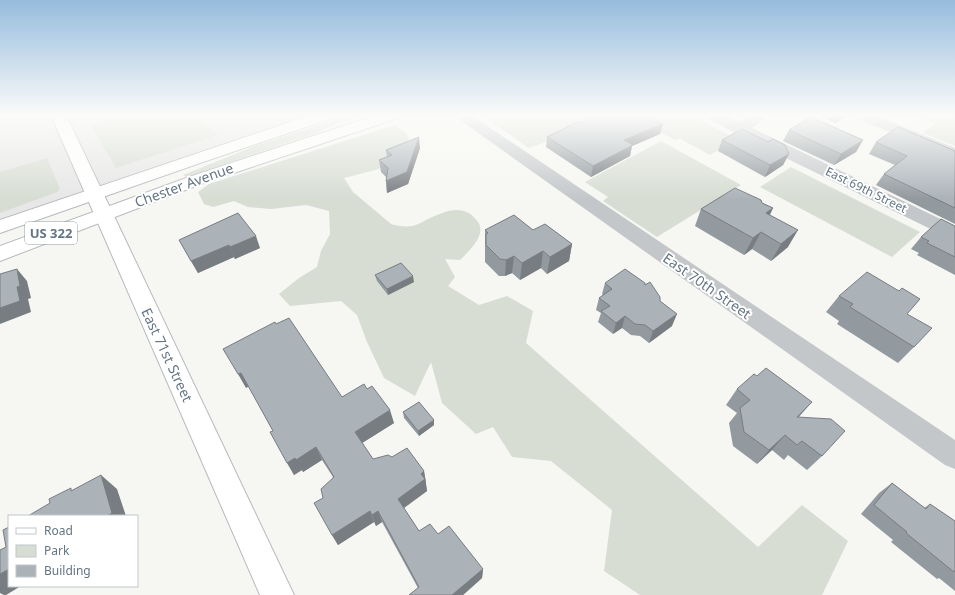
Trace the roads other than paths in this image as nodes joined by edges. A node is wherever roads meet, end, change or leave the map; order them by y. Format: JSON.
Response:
{"nodes":[{"id":1,"x":70,"y":143,"type":"edge"},
{"id":2,"x":243,"y":143,"type":"edge"},
{"id":3,"x":307,"y":143,"type":"edge"},
{"id":4,"x":500,"y":143,"type":"edge"},
{"id":5,"x":767,"y":143,"type":"edge"},
{"id":6,"x":928,"y":143,"type":"edge"},
{"id":7,"x":955,"y":154,"type":"edge"},
{"id":8,"x":98,"y":204,"type":"junction"},
{"id":9,"x":0,"y":227,"type":"edge"},
{"id":10,"x":955,"y":234,"type":"edge"},
{"id":11,"x":0,"y":254,"type":"edge"},
{"id":12,"x":955,"y":456,"type":"edge"},
{"id":13,"x":277,"y":595,"type":"edge"}],
"edges":[{"from":1,"to":8,"type":"main road","name":"East 71st Street"},
{"from":2,"to":8,"type":"main road","name":"Chester Avenue","number":"US 322"},
{"from":3,"to":8,"type":"main road","name":"Chester Avenue","number":"US 322"},
{"from":4,"to":12,"type":"street","name":"East 70th Street"},
{"from":5,"to":10,"type":"street","name":"East 69th Street"},
{"from":6,"to":7,"type":"street"},
{"from":8,"to":9,"type":"main road","name":"Chester Avenue","number":"US 322"},
{"from":8,"to":11,"type":"main road","name":"Chester Avenue","number":"US 322"},
{"from":8,"to":13,"type":"main road","name":"East 71st Street"}]}
